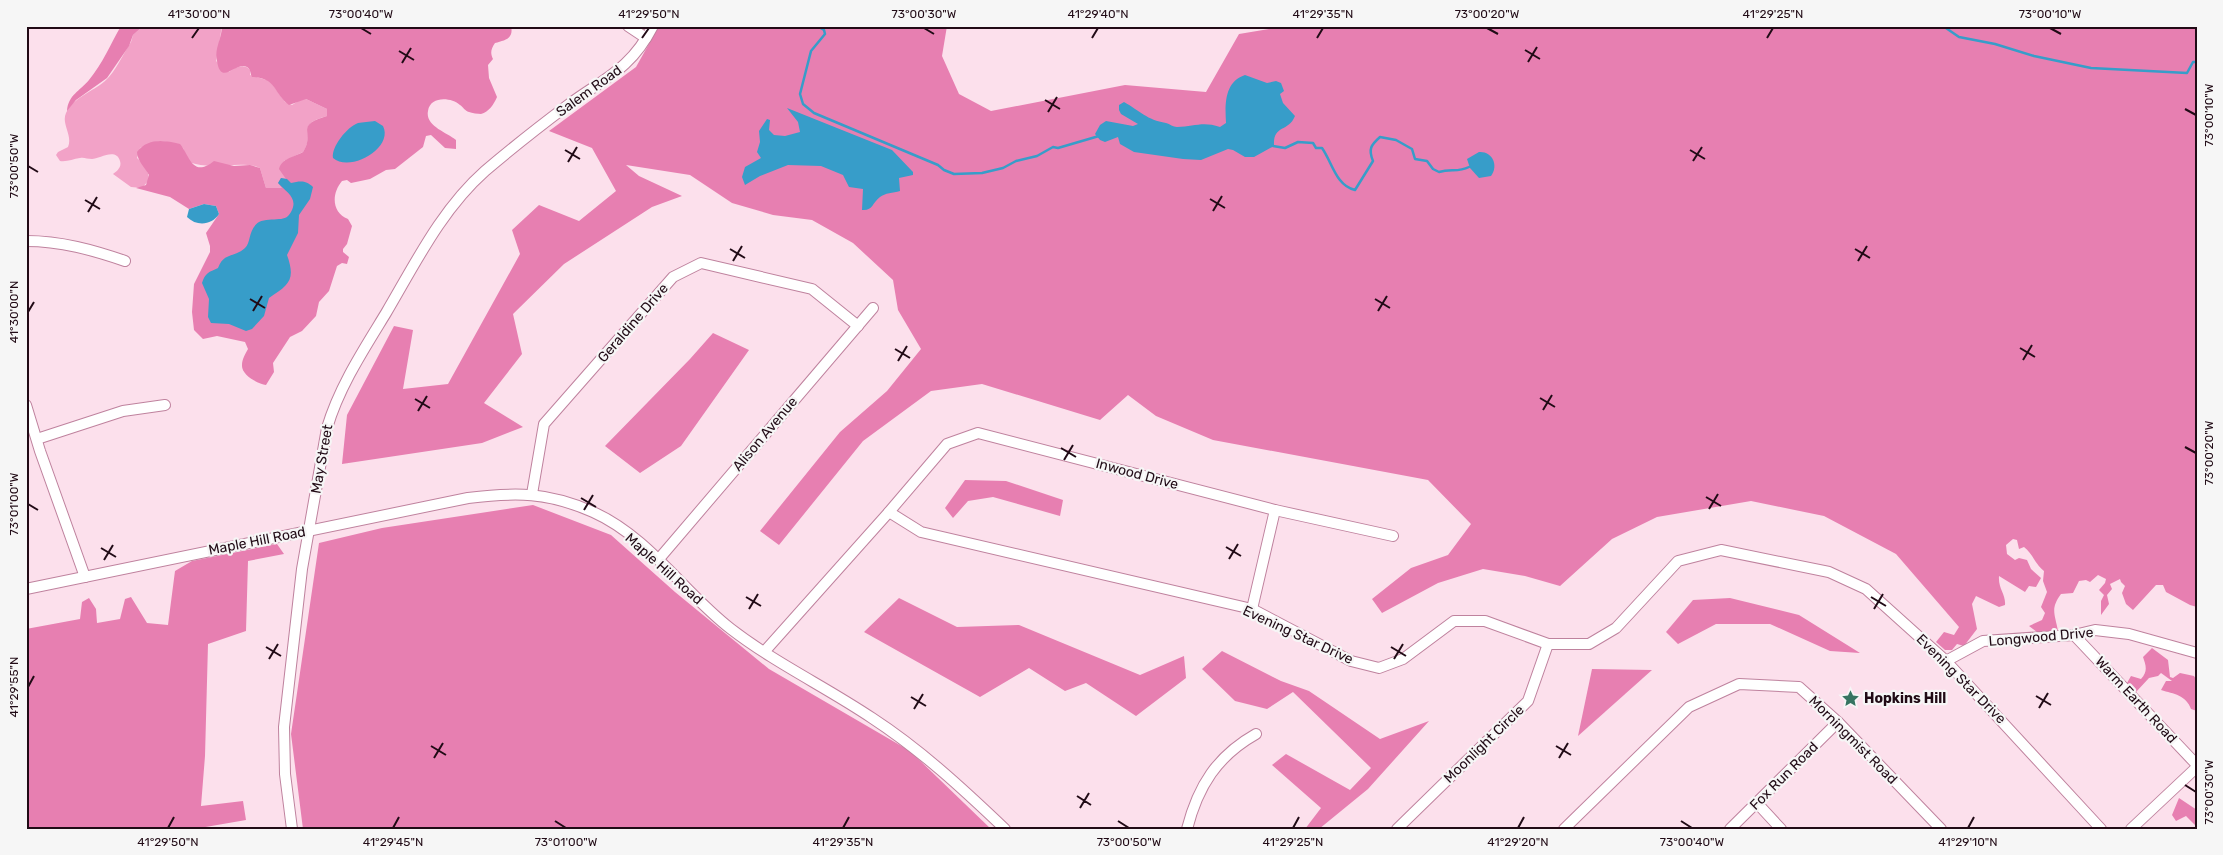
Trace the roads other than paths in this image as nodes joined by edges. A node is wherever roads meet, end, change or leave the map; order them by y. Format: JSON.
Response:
{"nodes":[{"id":1,"x":628,"y":26,"type":"edge"},
{"id":2,"x":652,"y":26,"type":"edge"},
{"id":3,"x":646,"y":38,"type":"junction"},
{"id":4,"x":515,"y":147,"type":"joint"},
{"id":5,"x":26,"y":241,"type":"edge"},
{"id":6,"x":125,"y":261,"type":"dead end"},
{"id":7,"x":873,"y":308,"type":"dead end"},
{"id":8,"x":858,"y":326,"type":"junction"},
{"id":9,"x":26,"y":405,"type":"edge"},
{"id":10,"x":165,"y":405,"type":"dead end"},
{"id":11,"x":37,"y":439,"type":"junction"},
{"id":12,"x":532,"y":494,"type":"junction"},
{"id":13,"x":1274,"y":510,"type":"junction"},
{"id":14,"x":889,"y":512,"type":"junction"},
{"id":15,"x":310,"y":530,"type":"junction"},
{"id":16,"x":1392,"y":536,"type":"dead end"},
{"id":17,"x":658,"y":560,"type":"junction"},
{"id":18,"x":85,"y":577,"type":"junction"},
{"id":19,"x":26,"y":589,"type":"edge"},
{"id":20,"x":1252,"y":610,"type":"junction"},
{"id":21,"x":2074,"y":635,"type":"junction"},
{"id":22,"x":1548,"y":644,"type":"junction"},
{"id":23,"x":765,"y":651,"type":"junction"},
{"id":24,"x":2197,"y":653,"type":"edge"},
{"id":25,"x":1946,"y":661,"type":"junction"},
{"id":26,"x":1838,"y":722,"type":"junction"},
{"id":27,"x":1256,"y":734,"type":"dead end"},
{"id":28,"x":2197,"y":766,"type":"edge"},
{"id":29,"x":1757,"y":803,"type":"junction"},
{"id":30,"x":292,"y":829,"type":"edge"},
{"id":31,"x":1006,"y":829,"type":"edge"},
{"id":32,"x":1188,"y":829,"type":"edge"},
{"id":33,"x":1397,"y":829,"type":"edge"},
{"id":34,"x":1564,"y":829,"type":"edge"},
{"id":35,"x":1730,"y":829,"type":"edge"},
{"id":36,"x":1781,"y":829,"type":"edge"},
{"id":37,"x":1941,"y":829,"type":"edge"},
{"id":38,"x":2101,"y":829,"type":"edge"},
{"id":39,"x":2131,"y":829,"type":"edge"}],
"edges":[{"from":1,"to":3,"type":"street"},
{"from":2,"to":3,"type":"street","name":"Salem Road"},
{"from":3,"to":4,"type":"street","name":"Salem Road"},
{"from":4,"to":15,"type":"street","name":"May Street"},
{"from":5,"to":6,"type":"street"},
{"from":7,"to":8,"type":"street","name":"Alison Avenue"},
{"from":8,"to":12,"type":"street","name":"Geraldine Drive"},
{"from":8,"to":17,"type":"street","name":"Alison Avenue"},
{"from":9,"to":11,"type":"street"},
{"from":10,"to":11,"type":"street"},
{"from":11,"to":18,"type":"street"},
{"from":12,"to":15,"type":"street","name":"Maple Hill Road"},
{"from":12,"to":17,"type":"street","name":"Maple Hill Road"},
{"from":13,"to":14,"type":"street","name":"Inwood Drive"},
{"from":13,"to":16,"type":"street","name":"Inwood Drive"},
{"from":13,"to":20,"type":"street"},
{"from":14,"to":20,"type":"street","name":"Evening Star Drive"},
{"from":14,"to":23,"type":"street","name":"Inwood Drive"},
{"from":15,"to":18,"type":"street","name":"Maple Hill Road"},
{"from":15,"to":30,"type":"street","name":"May Street"},
{"from":17,"to":23,"type":"street","name":"Maple Hill Road"},
{"from":18,"to":19,"type":"street","name":"Maple Hill Road"},
{"from":20,"to":22,"type":"street","name":"Evening Star Drive"},
{"from":21,"to":24,"type":"street","name":"Longwood Drive"},
{"from":21,"to":25,"type":"street","name":"Longwood Drive"},
{"from":21,"to":28,"type":"street","name":"Warm Earth Road"},
{"from":22,"to":25,"type":"street","name":"Evening Star Drive"},
{"from":22,"to":33,"type":"street","name":"Moonlight Circle"},
{"from":23,"to":31,"type":"street","name":"Maple Hill Road"},
{"from":25,"to":38,"type":"street","name":"Evening Star Drive"},
{"from":26,"to":29,"type":"street","name":"Fox Run Road"},
{"from":26,"to":34,"type":"street","name":"Morningmist Road"},
{"from":26,"to":37,"type":"street","name":"Morningmist Road"},
{"from":27,"to":32,"type":"street"},
{"from":28,"to":39,"type":"street"},
{"from":29,"to":35,"type":"street","name":"Fox Run Road"},
{"from":29,"to":36,"type":"street"}]}
